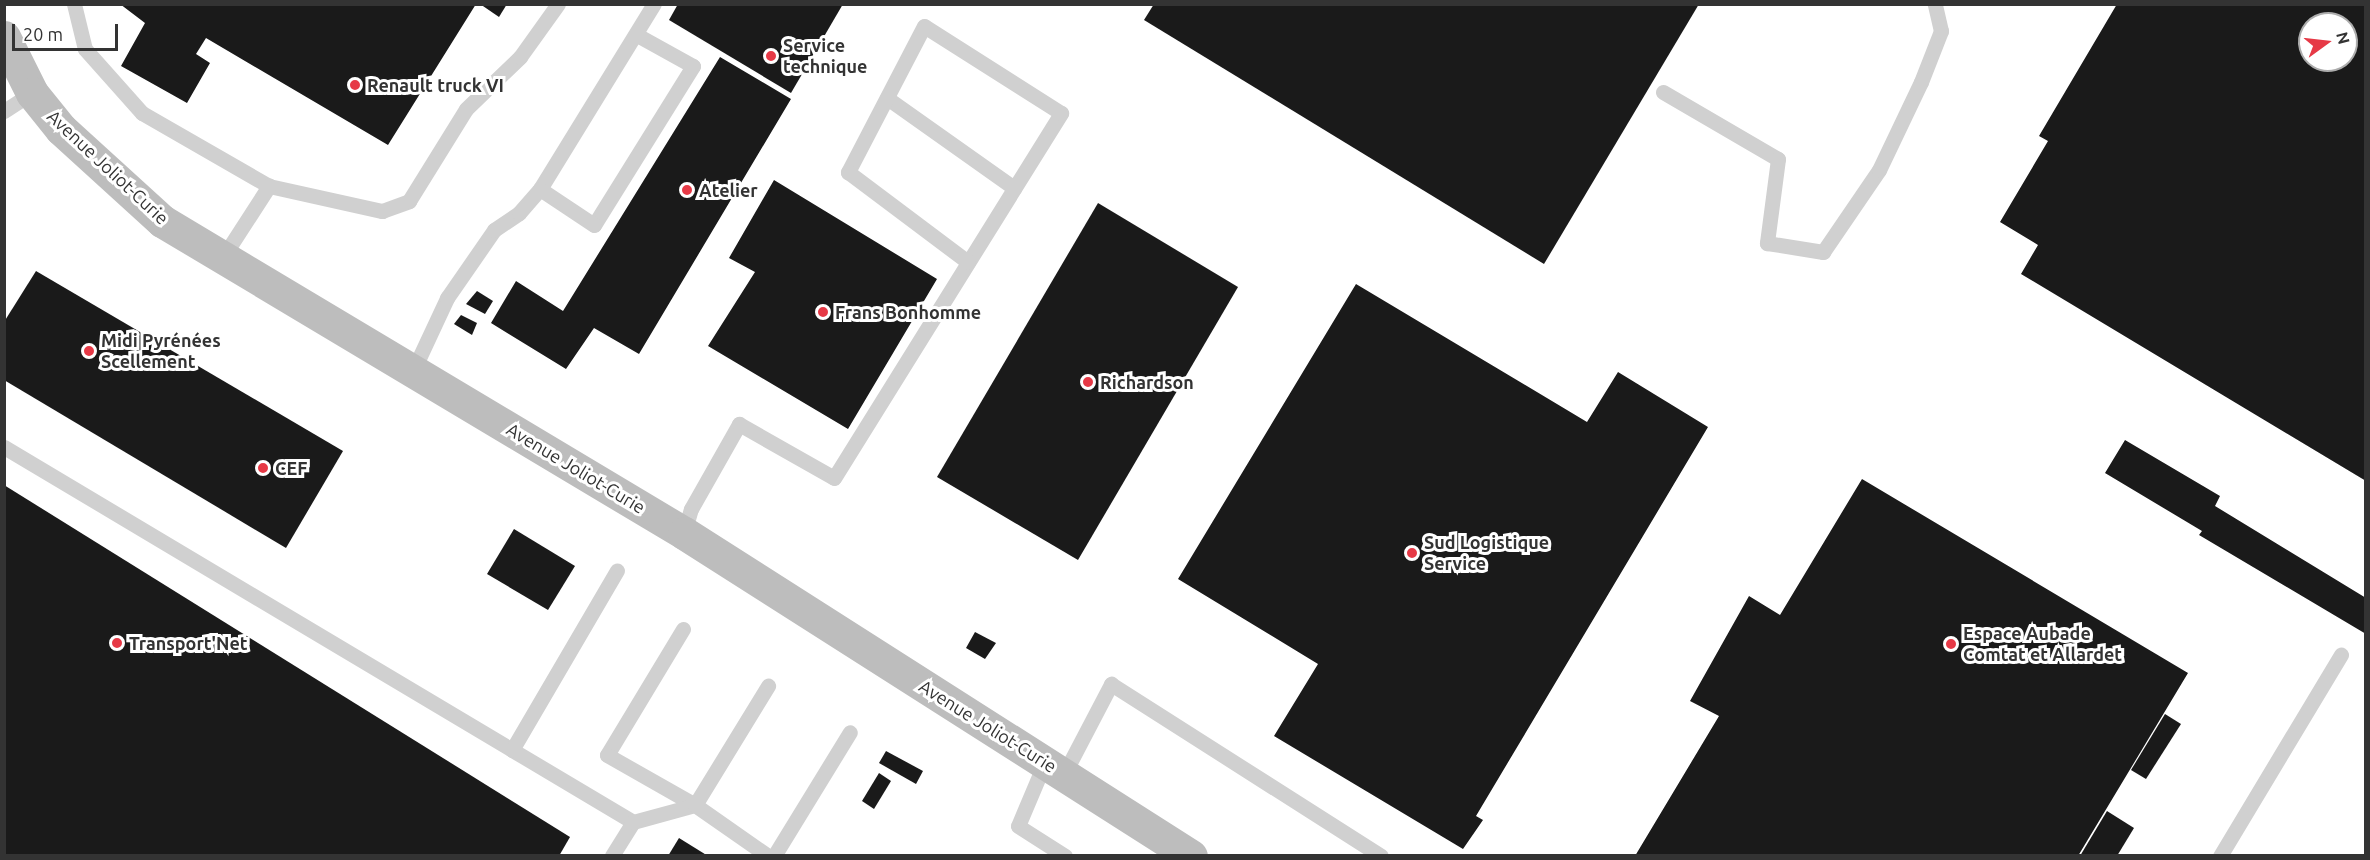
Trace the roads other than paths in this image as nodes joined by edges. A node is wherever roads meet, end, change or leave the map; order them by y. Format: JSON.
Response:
{"nodes":[{"id":1,"x":74,"y":4,"type":"edge"},
{"id":2,"x":558,"y":4,"type":"edge"},
{"id":3,"x":654,"y":4,"type":"edge"},
{"id":4,"x":1935,"y":4,"type":"edge"},
{"id":5,"x":637,"y":35,"type":"junction"},
{"id":6,"x":4,"y":37,"type":"edge"},
{"id":7,"x":1663,"y":92,"type":"dead end"},
{"id":8,"x":32,"y":93,"type":"junction"},
{"id":9,"x":886,"y":98,"type":"junction"},
{"id":10,"x":4,"y":111,"type":"edge"},
{"id":11,"x":269,"y":186,"type":"junction"},
{"id":12,"x":1014,"y":188,"type":"junction"},
{"id":13,"x":540,"y":189,"type":"junction"},
{"id":14,"x":223,"y":257,"type":"junction"},
{"id":15,"x":968,"y":262,"type":"junction"},
{"id":16,"x":413,"y":371,"type":"junction"},
{"id":17,"x":4,"y":447,"type":"edge"},
{"id":18,"x":684,"y":532,"type":"junction"},
{"id":19,"x":617,"y":570,"type":"dead end"},
{"id":20,"x":683,"y":629,"type":"dead end"},
{"id":21,"x":2341,"y":655,"type":"dead end"},
{"id":22,"x":768,"y":686,"type":"dead end"},
{"id":23,"x":850,"y":732,"type":"dead end"},
{"id":24,"x":512,"y":750,"type":"junction"},
{"id":25,"x":1055,"y":768,"type":"junction"},
{"id":26,"x":696,"y":805,"type":"junction"},
{"id":27,"x":633,"y":822,"type":"junction"},
{"id":28,"x":612,"y":855,"type":"edge"},
{"id":29,"x":768,"y":855,"type":"edge"},
{"id":30,"x":774,"y":855,"type":"edge"},
{"id":31,"x":1065,"y":855,"type":"edge"},
{"id":32,"x":1191,"y":855,"type":"edge"},
{"id":33,"x":1381,"y":855,"type":"edge"},
{"id":34,"x":2220,"y":855,"type":"edge"}],
"edges":[{"from":1,"to":11,"type":"lane"},
{"from":2,"to":11,"type":"lane"},
{"from":3,"to":5,"type":"lane"},
{"from":4,"to":7,"type":"lane"},
{"from":5,"to":13,"type":"lane"},
{"from":5,"to":13,"type":"lane"},
{"from":6,"to":8,"type":"street","name":"Avenue Joliot-Curie"},
{"from":8,"to":10,"type":"lane"},
{"from":8,"to":14,"type":"street","name":"Avenue Joliot-Curie"},
{"from":9,"to":12,"type":"lane"},
{"from":9,"to":12,"type":"lane"},
{"from":9,"to":15,"type":"lane"},
{"from":11,"to":14,"type":"lane"},
{"from":12,"to":15,"type":"lane"},
{"from":13,"to":16,"type":"lane"},
{"from":14,"to":16,"type":"street","name":"Avenue Joliot-Curie"},
{"from":15,"to":18,"type":"lane"},
{"from":16,"to":18,"type":"street","name":"Avenue Joliot-Curie"},
{"from":17,"to":24,"type":"lane"},
{"from":18,"to":25,"type":"street","name":"Avenue Joliot-Curie"},
{"from":19,"to":24,"type":"lane"},
{"from":20,"to":26,"type":"lane"},
{"from":21,"to":34,"type":"lane"},
{"from":22,"to":26,"type":"lane"},
{"from":23,"to":30,"type":"lane"},
{"from":24,"to":27,"type":"lane"},
{"from":25,"to":31,"type":"lane"},
{"from":25,"to":32,"type":"street","name":"Avenue Joliot-Curie"},
{"from":25,"to":33,"type":"lane"},
{"from":26,"to":27,"type":"lane"},
{"from":26,"to":29,"type":"lane"},
{"from":27,"to":28,"type":"lane"}]}
